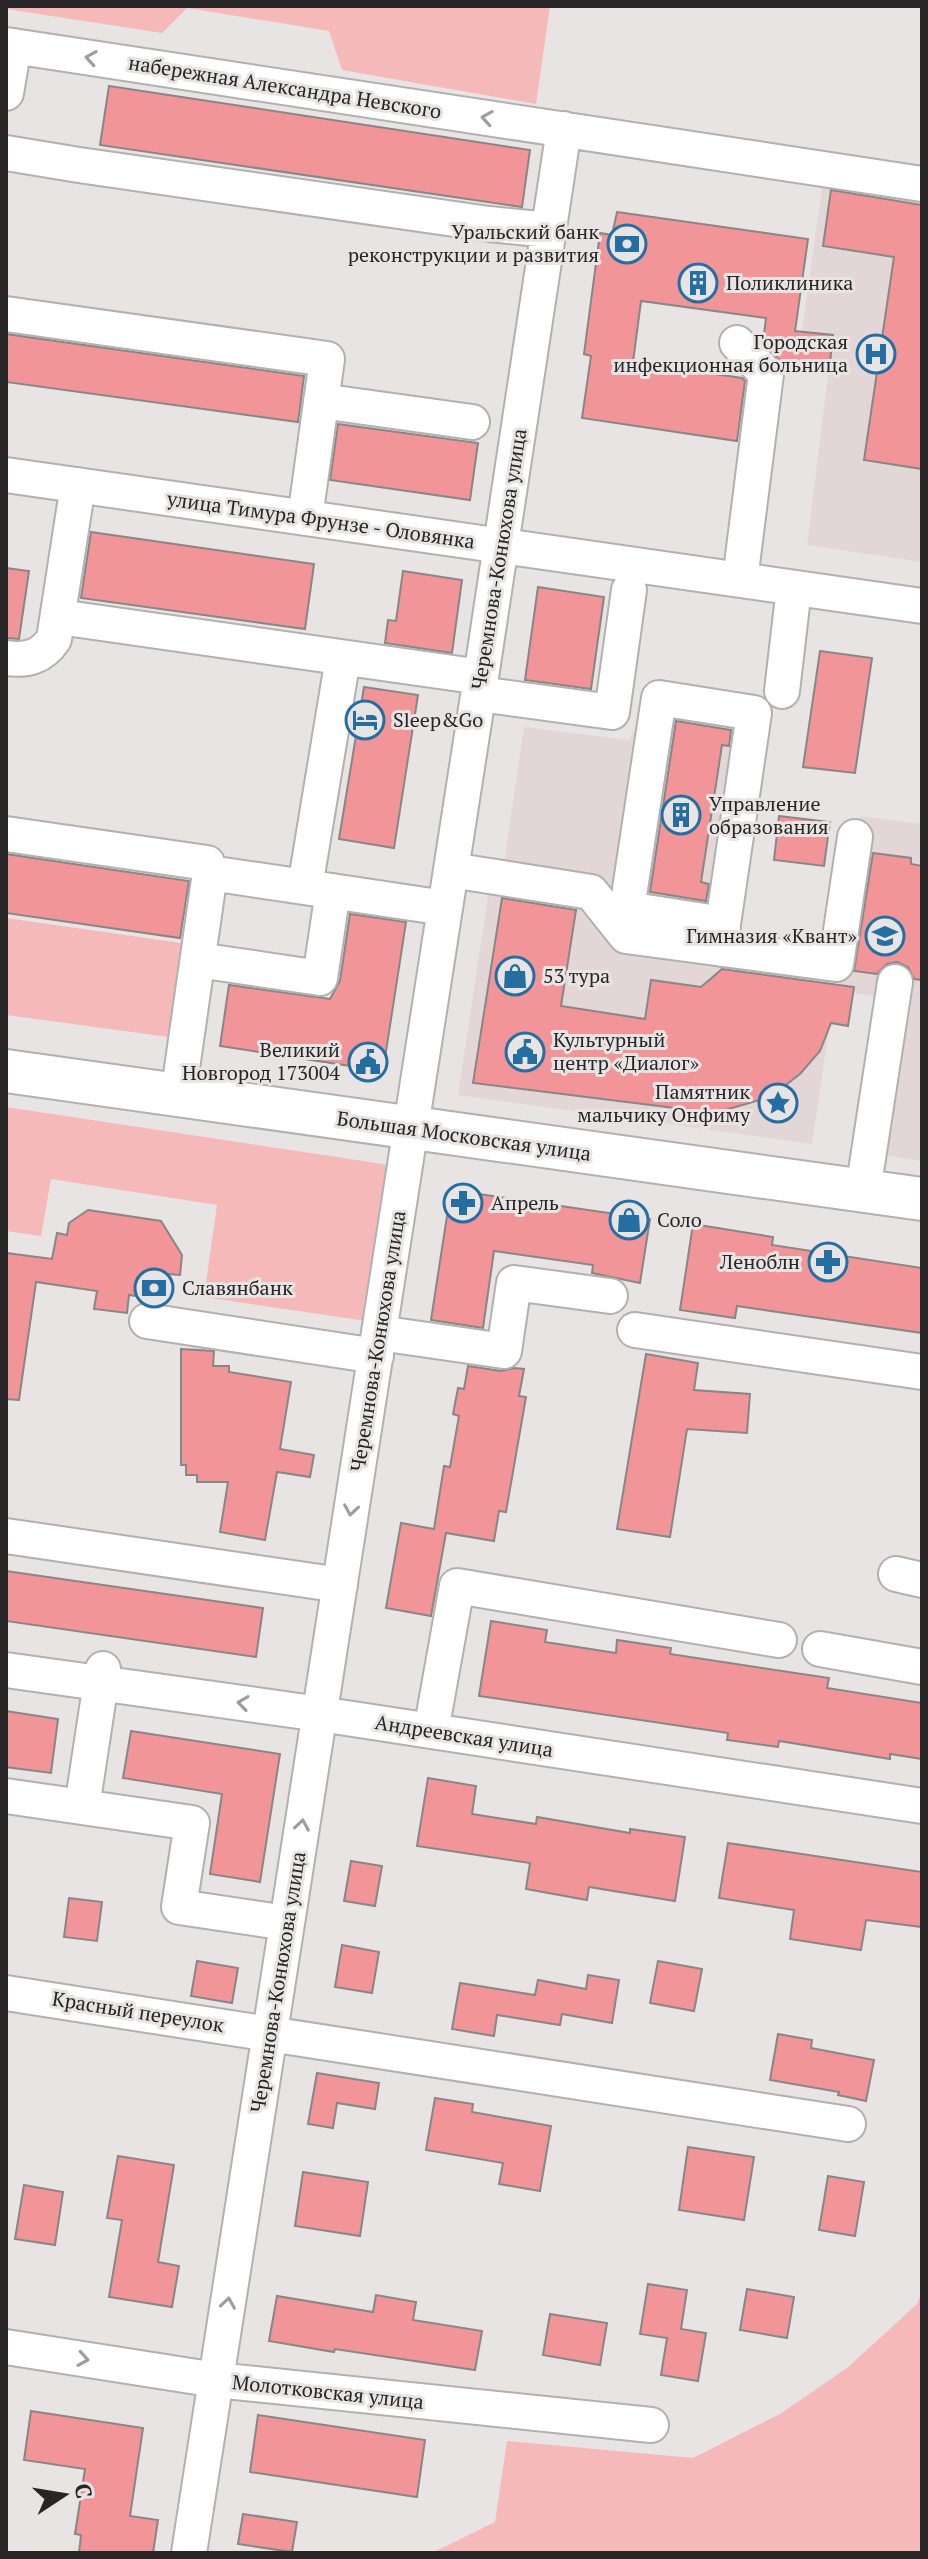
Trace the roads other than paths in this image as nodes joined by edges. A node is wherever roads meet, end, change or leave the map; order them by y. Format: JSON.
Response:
{"nodes":[{"id":1,"x":10,"y":45,"type":"edge"},
{"id":2,"x":6,"y":93,"type":"edge"},
{"id":3,"x":564,"y":129,"type":"junction"},
{"id":4,"x":6,"y":153,"type":"edge"},
{"id":5,"x":922,"y":184,"type":"edge"},
{"id":6,"x":549,"y":230,"type":"junction"},
{"id":7,"x":6,"y":314,"type":"edge"},
{"id":8,"x":737,"y":343,"type":"dead end"},
{"id":9,"x":321,"y":401,"type":"junction"},
{"id":10,"x":472,"y":422,"type":"dead end"},
{"id":11,"x":6,"y":475,"type":"edge"},
{"id":12,"x":78,"y":485,"type":"junction"},
{"id":13,"x":305,"y":518,"type":"junction"},
{"id":14,"x":501,"y":546,"type":"junction"},
{"id":15,"x":740,"y":580,"type":"junction"},
{"id":16,"x":794,"y":588,"type":"junction"},
{"id":17,"x":629,"y":590,"type":"dead end"},
{"id":18,"x":922,"y":606,"type":"edge"},
{"id":19,"x":59,"y":617,"type":"junction"},
{"id":20,"x":6,"y":658,"type":"edge"},
{"id":21,"x":343,"y":658,"type":"junction"},
{"id":22,"x":480,"y":686,"type":"junction"},
{"id":23,"x":782,"y":691,"type":"dead end"},
{"id":24,"x":6,"y":834,"type":"edge"},
{"id":25,"x":855,"y":837,"type":"dead end"},
{"id":26,"x":451,"y":870,"type":"junction"},
{"id":27,"x":210,"y":873,"type":"junction"},
{"id":28,"x":319,"y":889,"type":"junction"},
{"id":29,"x":445,"y":908,"type":"junction"},
{"id":30,"x":722,"y":936,"type":"junction"},
{"id":31,"x":198,"y":960,"type":"junction"},
{"id":32,"x":895,"y":982,"type":"dead end"},
{"id":33,"x":6,"y":1071,"type":"edge"},
{"id":34,"x":178,"y":1096,"type":"junction"},
{"id":35,"x":411,"y":1129,"type":"junction"},
{"id":36,"x":863,"y":1191,"type":"junction"},
{"id":37,"x":922,"y":1199,"type":"edge"},
{"id":38,"x":610,"y":1296,"type":"dead end"},
{"id":39,"x":147,"y":1321,"type":"dead end"},
{"id":40,"x":635,"y":1330,"type":"dead end"},
{"id":41,"x":377,"y":1345,"type":"junction"},
{"id":42,"x":922,"y":1372,"type":"edge"},
{"id":43,"x":6,"y":1536,"type":"edge"},
{"id":44,"x":340,"y":1585,"type":"junction"},
{"id":45,"x":779,"y":1640,"type":"dead end"},
{"id":46,"x":820,"y":1649,"type":"dead end"},
{"id":47,"x":922,"y":1667,"type":"edge"},
{"id":48,"x":6,"y":1670,"type":"edge"},
{"id":49,"x":102,"y":1676,"type":"junction"},
{"id":50,"x":320,"y":1714,"type":"junction"},
{"id":51,"x":431,"y":1731,"type":"junction"},
{"id":52,"x":6,"y":1796,"type":"edge"},
{"id":53,"x":922,"y":1806,"type":"edge"},
{"id":54,"x":82,"y":1807,"type":"junction"},
{"id":55,"x":287,"y":1923,"type":"junction"},
{"id":56,"x":6,"y":1993,"type":"edge"},
{"id":57,"x":270,"y":2032,"type":"junction"},
{"id":58,"x":848,"y":2124,"type":"dead end"},
{"id":59,"x":6,"y":2347,"type":"edge"},
{"id":60,"x":216,"y":2380,"type":"junction"},
{"id":61,"x":651,"y":2425,"type":"dead end"},
{"id":62,"x":189,"y":2553,"type":"edge"}],
"edges":[{"from":1,"to":2,"type":"street"},
{"from":3,"to":1,"type":"street","name":"набережная Александра Невского","one_way":true},
{"from":3,"to":5,"type":"street","name":"набережная Александра Невского"},
{"from":3,"to":6,"type":"street","name":"Черемнова-Конюхова улица"},
{"from":4,"to":6,"type":"street"},
{"from":6,"to":14,"type":"street","name":"Черемнова-Конюхова улица"},
{"from":7,"to":9,"type":"street"},
{"from":8,"to":15,"type":"street"},
{"from":9,"to":10,"type":"street"},
{"from":9,"to":13,"type":"street"},
{"from":11,"to":12,"type":"street","name":"улица Тимура Фрунзе - Оловянка"},
{"from":12,"to":13,"type":"street","name":"улица Тимура Фрунзе - Оловянка"},
{"from":12,"to":19,"type":"street"},
{"from":13,"to":14,"type":"street","name":"улица Тимура Фрунзе - Оловянка"},
{"from":14,"to":15,"type":"street","name":"улица Тимура Фрунзе - Оловянка"},
{"from":14,"to":22,"type":"street","name":"Черемнова-Конюхова улица"},
{"from":15,"to":16,"type":"street","name":"улица Тимура Фрунзе - Оловянка"},
{"from":16,"to":18,"type":"street","name":"улица Тимура Фрунзе - Оловянка"},
{"from":16,"to":23,"type":"street"},
{"from":17,"to":22,"type":"street"},
{"from":19,"to":20,"type":"street"},
{"from":19,"to":21,"type":"street"},
{"from":21,"to":22,"type":"street"},
{"from":21,"to":28,"type":"street"},
{"from":22,"to":26,"type":"street","name":"Черемнова-Конюхова улица"},
{"from":24,"to":27,"type":"street"},
{"from":25,"to":30,"type":"street"},
{"from":26,"to":29,"type":"street","name":"Черемнова-Конюхова улица"},
{"from":26,"to":30,"type":"street"},
{"from":27,"to":28,"type":"street"},
{"from":27,"to":31,"type":"street"},
{"from":28,"to":29,"type":"street"},
{"from":28,"to":31,"type":"street"},
{"from":29,"to":35,"type":"street","name":"Черемнова-Конюхова улица"},
{"from":30,"to":30,"type":"street"},
{"from":31,"to":34,"type":"street"},
{"from":32,"to":36,"type":"street"},
{"from":33,"to":34,"type":"main road","name":"Большая Московская улица"},
{"from":34,"to":35,"type":"main road","name":"Большая Московская улица"},
{"from":35,"to":36,"type":"main road","name":"Большая Московская улица"},
{"from":35,"to":41,"type":"street","name":"Черемнова-Конюхова улица"},
{"from":36,"to":37,"type":"main road","name":"Большая Московская улица"},
{"from":38,"to":41,"type":"street"},
{"from":39,"to":41,"type":"street"},
{"from":40,"to":42,"type":"street"},
{"from":41,"to":44,"type":"street","name":"Черемнова-Конюхова улица","one_way":true},
{"from":43,"to":44,"type":"street"},
{"from":44,"to":50,"type":"street","name":"Черемнова-Конюхова улица"},
{"from":45,"to":51,"type":"street"},
{"from":46,"to":47,"type":"street"},
{"from":48,"to":49,"type":"street","name":"Андреевская улица"},
{"from":50,"to":49,"type":"street","name":"Андреевская улица","one_way":true},
{"from":49,"to":54,"type":"street"},
{"from":50,"to":51,"type":"street","name":"Андреевская улица"},
{"from":55,"to":50,"type":"street","name":"Черемнова-Конюхова улица","one_way":true},
{"from":51,"to":53,"type":"street","name":"Андреевская улица"},
{"from":52,"to":54,"type":"street"},
{"from":54,"to":55,"type":"street"},
{"from":55,"to":57,"type":"street","name":"Черемнова-Конюхова улица"},
{"from":56,"to":57,"type":"street","name":"Красный переулок"},
{"from":57,"to":58,"type":"street","name":"Красный переулок"},
{"from":60,"to":57,"type":"street","name":"Черемнова-Конюхова улица","one_way":true},
{"from":59,"to":60,"type":"street","name":"Молотковская улица","one_way":true},
{"from":60,"to":61,"type":"street","name":"Молотковская улица"},
{"from":60,"to":62,"type":"street","name":"Черемнова-Конюхова улица"}]}
